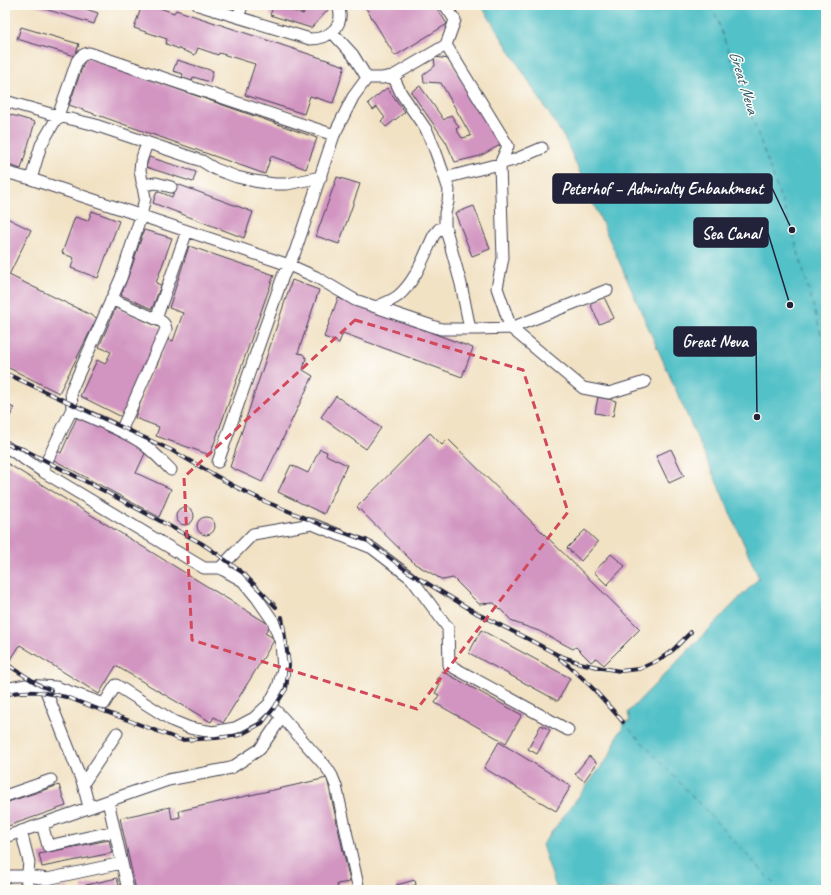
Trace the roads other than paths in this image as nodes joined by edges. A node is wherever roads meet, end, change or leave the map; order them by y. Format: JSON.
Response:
{"nodes":[{"id":1,"x":198,"y":5,"type":"edge"},
{"id":2,"x":338,"y":5,"type":"edge"},
{"id":3,"x":445,"y":5,"type":"edge"},
{"id":4,"x":242,"y":6,"type":"edge"},
{"id":5,"x":238,"y":18,"type":"junction"},
{"id":6,"x":332,"y":32,"type":"junction"},
{"id":7,"x":446,"y":44,"type":"junction"},
{"id":8,"x":393,"y":76,"type":"junction"},
{"id":9,"x":367,"y":78,"type":"junction"},
{"id":10,"x":5,"y":101,"type":"edge"},
{"id":11,"x":58,"y":116,"type":"junction"},
{"id":12,"x":334,"y":135,"type":"junction"},
{"id":13,"x":147,"y":143,"type":"junction"},
{"id":14,"x":542,"y":148,"type":"dead end"},
{"id":15,"x":500,"y":164,"type":"junction"},
{"id":16,"x":5,"y":172,"type":"edge"},
{"id":17,"x":321,"y":177,"type":"junction"},
{"id":18,"x":445,"y":178,"type":"junction"},
{"id":19,"x":30,"y":179,"type":"junction"},
{"id":20,"x":142,"y":185,"type":"junction"},
{"id":21,"x":170,"y":187,"type":"dead end"},
{"id":22,"x":141,"y":216,"type":"junction"},
{"id":23,"x":445,"y":226,"type":"junction"},
{"id":24,"x":187,"y":231,"type":"junction"},
{"id":25,"x":289,"y":265,"type":"junction"},
{"id":26,"x":607,"y":290,"type":"dead end"},
{"id":27,"x":111,"y":299,"type":"junction"},
{"id":28,"x":376,"y":307,"type":"junction"},
{"id":29,"x":156,"y":319,"type":"junction"},
{"id":30,"x":511,"y":328,"type":"junction"},
{"id":31,"x":470,"y":329,"type":"junction"},
{"id":32,"x":645,"y":382,"type":"dead end"},
{"id":33,"x":72,"y":409,"type":"junction"},
{"id":34,"x":120,"y":431,"type":"junction"},
{"id":35,"x":5,"y":446,"type":"edge"},
{"id":36,"x":218,"y":462,"type":"dead end"},
{"id":37,"x":171,"y":470,"type":"dead end"},
{"id":38,"x":42,"y":471,"type":"junction"},
{"id":39,"x":220,"y":568,"type":"junction"},
{"id":40,"x":44,"y":686,"type":"junction"},
{"id":41,"x":5,"y":689,"type":"edge"},
{"id":42,"x":269,"y":704,"type":"junction"},
{"id":43,"x":282,"y":716,"type":"junction"},
{"id":44,"x":568,"y":730,"type":"dead end"},
{"id":45,"x":117,"y":734,"type":"dead end"},
{"id":46,"x":51,"y":780,"type":"dead end"},
{"id":47,"x":83,"y":784,"type":"junction"},
{"id":48,"x":5,"y":796,"type":"edge"},
{"id":49,"x":108,"y":801,"type":"junction"},
{"id":50,"x":89,"y":807,"type":"junction"},
{"id":51,"x":42,"y":824,"type":"junction"},
{"id":52,"x":20,"y":832,"type":"junction"},
{"id":53,"x":115,"y":832,"type":"junction"},
{"id":54,"x":5,"y":837,"type":"edge"},
{"id":55,"x":122,"y":863,"type":"junction"},
{"id":56,"x":28,"y":876,"type":"junction"},
{"id":57,"x":5,"y":878,"type":"edge"},
{"id":58,"x":26,"y":890,"type":"edge"},
{"id":59,"x":128,"y":890,"type":"edge"},
{"id":60,"x":359,"y":890,"type":"edge"}],
"edges":[{"from":1,"to":5,"type":"street"},
{"from":2,"to":6,"type":"street"},
{"from":3,"to":7,"type":"street"},
{"from":4,"to":5,"type":"street"},
{"from":5,"to":6,"type":"street"},
{"from":6,"to":9,"type":"street"},
{"from":7,"to":8,"type":"street"},
{"from":7,"to":15,"type":"street"},
{"from":8,"to":9,"type":"street"},
{"from":8,"to":18,"type":"street"},
{"from":9,"to":12,"type":"street"},
{"from":10,"to":11,"type":"street"},
{"from":11,"to":12,"type":"street"},
{"from":11,"to":13,"type":"street"},
{"from":11,"to":19,"type":"street"},
{"from":12,"to":17,"type":"street"},
{"from":13,"to":17,"type":"street"},
{"from":13,"to":20,"type":"street"},
{"from":14,"to":15,"type":"street"},
{"from":15,"to":18,"type":"street"},
{"from":15,"to":30,"type":"street"},
{"from":16,"to":19,"type":"street"},
{"from":17,"to":25,"type":"street"},
{"from":18,"to":23,"type":"street"},
{"from":19,"to":22,"type":"street"},
{"from":20,"to":21,"type":"street"},
{"from":20,"to":22,"type":"street"},
{"from":22,"to":24,"type":"street"},
{"from":22,"to":27,"type":"street"},
{"from":23,"to":28,"type":"street"},
{"from":23,"to":31,"type":"street"},
{"from":24,"to":25,"type":"street"},
{"from":24,"to":29,"type":"street"},
{"from":25,"to":28,"type":"street"},
{"from":25,"to":36,"type":"street"},
{"from":26,"to":30,"type":"street"},
{"from":27,"to":29,"type":"street"},
{"from":27,"to":33,"type":"street"},
{"from":28,"to":31,"type":"street"},
{"from":29,"to":34,"type":"street"},
{"from":30,"to":31,"type":"street"},
{"from":30,"to":32,"type":"street"},
{"from":33,"to":34,"type":"street"},
{"from":33,"to":38,"type":"street"},
{"from":34,"to":37,"type":"street"},
{"from":35,"to":38,"type":"street"},
{"from":38,"to":39,"type":"street"},
{"from":39,"to":42,"type":"street"},
{"from":39,"to":44,"type":"street"},
{"from":40,"to":41,"type":"street"},
{"from":40,"to":42,"type":"street"},
{"from":40,"to":47,"type":"street"},
{"from":42,"to":43,"type":"street"},
{"from":43,"to":49,"type":"street"},
{"from":43,"to":60,"type":"street"},
{"from":45,"to":47,"type":"street"},
{"from":46,"to":48,"type":"street"},
{"from":47,"to":50,"type":"street"},
{"from":49,"to":50,"type":"street"},
{"from":49,"to":53,"type":"street"},
{"from":50,"to":51,"type":"street"},
{"from":51,"to":52,"type":"street"},
{"from":51,"to":53,"type":"street"},
{"from":52,"to":54,"type":"street"},
{"from":52,"to":56,"type":"street"},
{"from":53,"to":55,"type":"street"},
{"from":55,"to":56,"type":"street"},
{"from":55,"to":59,"type":"street"},
{"from":56,"to":57,"type":"street"},
{"from":56,"to":58,"type":"street"}]}
